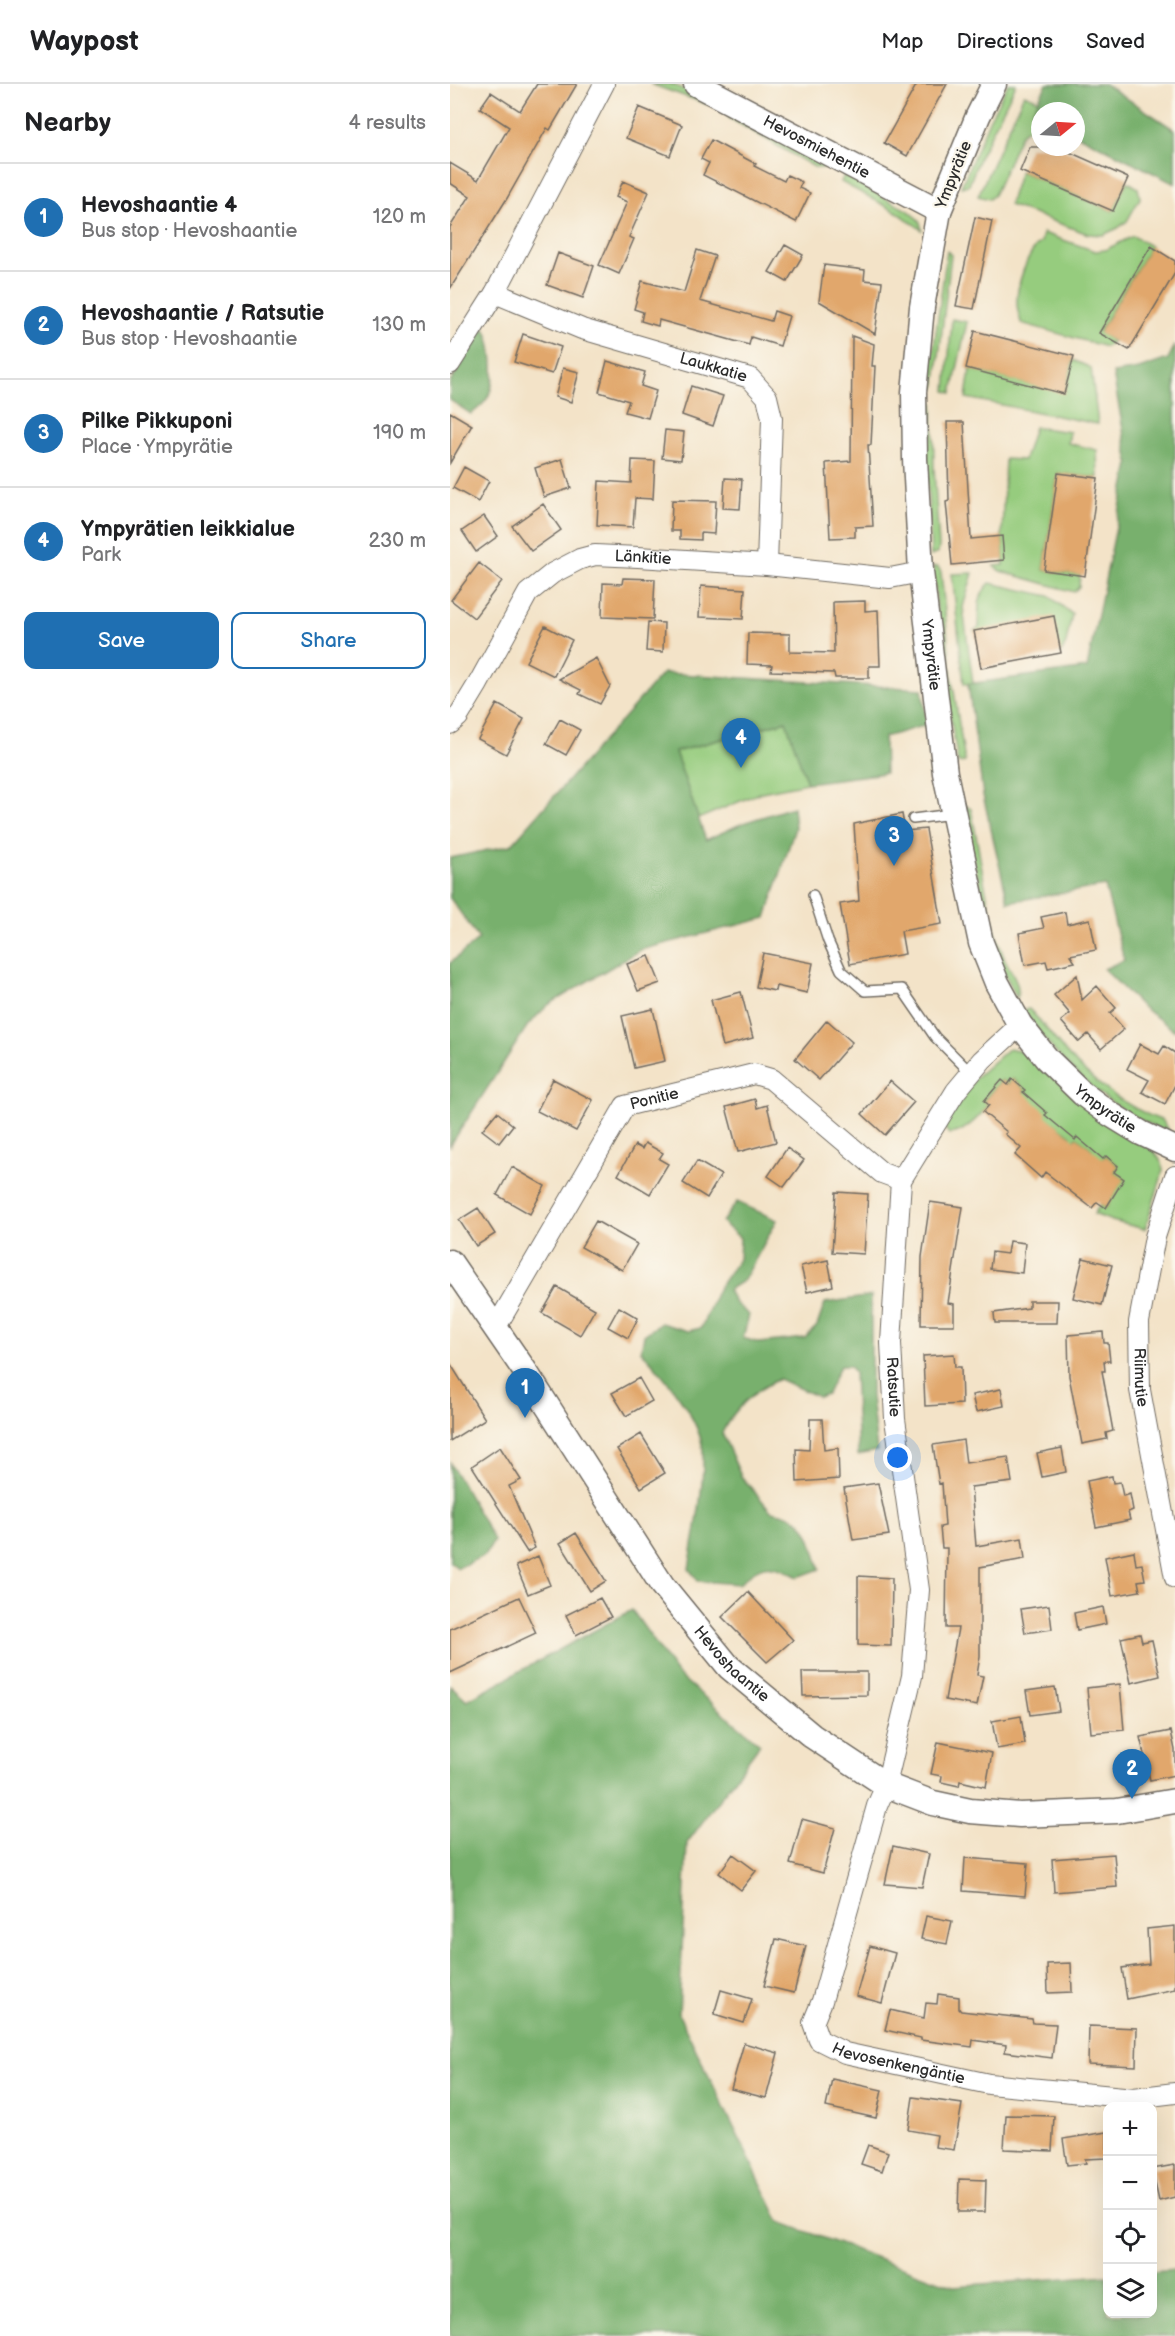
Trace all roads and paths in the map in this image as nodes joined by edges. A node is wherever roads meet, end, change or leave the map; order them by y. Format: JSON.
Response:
{"nodes":[{"id":1,"x":604,"y":84,"type":"edge"},
{"id":2,"x":696,"y":84,"type":"edge"},
{"id":3,"x":994,"y":84,"type":"edge"},
{"id":4,"x":939,"y":211,"type":"junction"},
{"id":5,"x":495,"y":293,"type":"junction"},
{"id":6,"x":450,"y":364,"type":"edge"},
{"id":7,"x":767,"y":565,"type":"junction"},
{"id":8,"x":921,"y":572,"type":"junction"},
{"id":9,"x":450,"y":724,"type":"edge"},
{"id":10,"x":954,"y":814,"type":"junction"},
{"id":11,"x":913,"y":819,"type":"dead end"},
{"id":12,"x":813,"y":895,"type":"dead end"},
{"id":13,"x":1020,"y":1025,"type":"junction"},
{"id":14,"x":970,"y":1073,"type":"junction"},
{"id":15,"x":1175,"y":1149,"type":"edge"},
{"id":16,"x":1175,"y":1176,"type":"edge"},
{"id":17,"x":901,"y":1180,"type":"junction"},
{"id":18,"x":450,"y":1262,"type":"edge"},
{"id":19,"x":496,"y":1328,"type":"junction"},
{"id":20,"x":1175,"y":1578,"type":"edge"},
{"id":21,"x":886,"y":1785,"type":"junction"},
{"id":22,"x":1175,"y":1802,"type":"edge"},
{"id":23,"x":1175,"y":2093,"type":"edge"}],
"edges":[{"from":1,"to":5,"type":"street"},
{"from":2,"to":4,"type":"street","name":"Hevosmiehentie"},
{"from":3,"to":4,"type":"street","name":"Ympyrätie"},
{"from":4,"to":8,"type":"street","name":"Ympyrätie"},
{"from":5,"to":6,"type":"street"},
{"from":5,"to":7,"type":"street","name":"Laukkatie"},
{"from":7,"to":8,"type":"street","name":"Länkitie"},
{"from":7,"to":9,"type":"street","name":"Länkitie"},
{"from":8,"to":10,"type":"street","name":"Ympyrätie"},
{"from":10,"to":11,"type":"lane"},
{"from":10,"to":13,"type":"street","name":"Ympyrätie"},
{"from":12,"to":14,"type":"lane"},
{"from":13,"to":14,"type":"street","name":"Ratsutie"},
{"from":13,"to":15,"type":"street","name":"Ympyrätie"},
{"from":14,"to":17,"type":"street","name":"Ratsutie"},
{"from":16,"to":20,"type":"street","name":"Riimutie"},
{"from":17,"to":19,"type":"street","name":"Ponitie"},
{"from":17,"to":21,"type":"street","name":"Ratsutie"},
{"from":18,"to":19,"type":"street","name":"Hevoshaantie"},
{"from":19,"to":21,"type":"street","name":"Hevoshaantie"},
{"from":21,"to":22,"type":"street","name":"Hevoshaantie"},
{"from":21,"to":23,"type":"street","name":"Hevosenkengäntie"}]}
